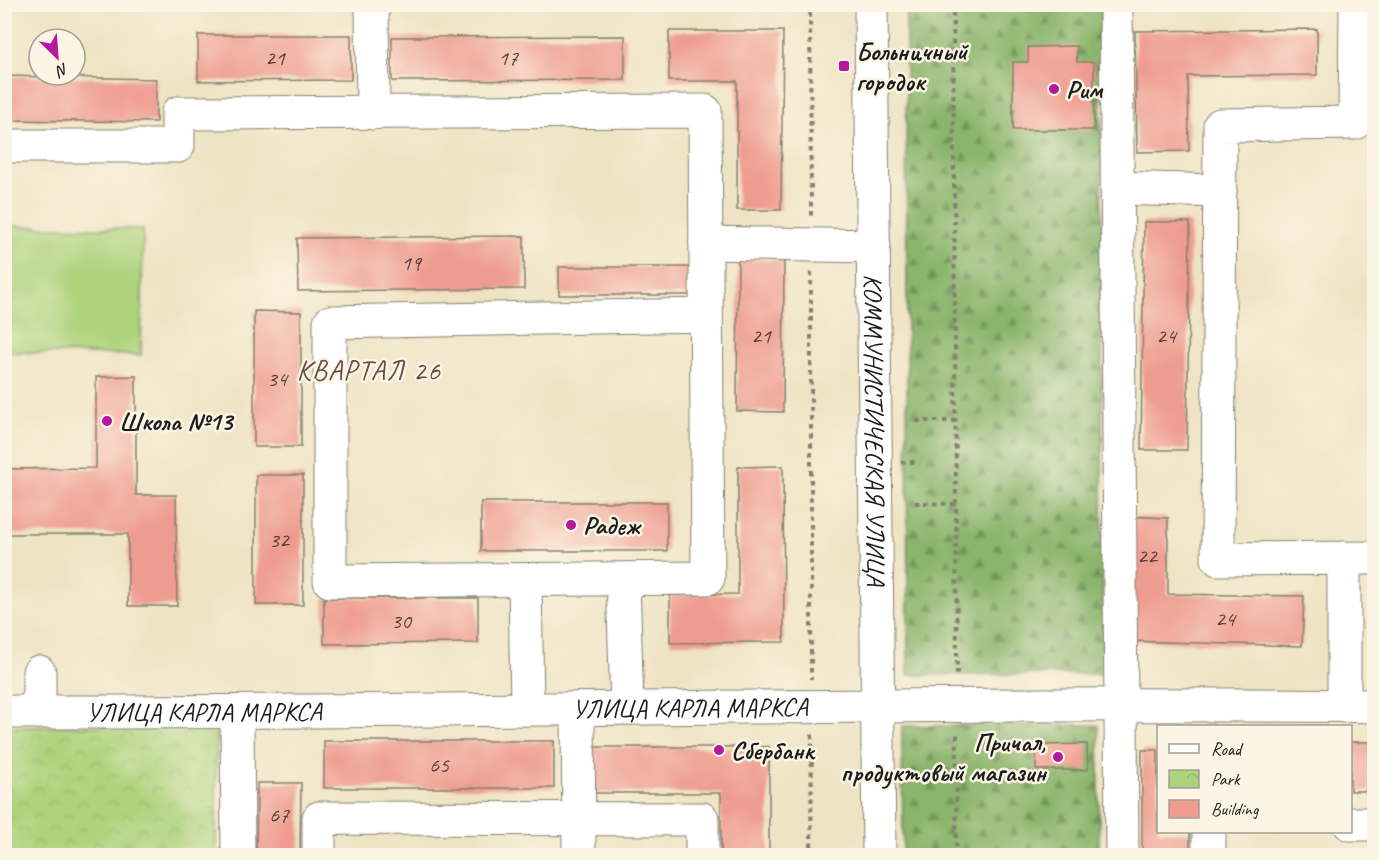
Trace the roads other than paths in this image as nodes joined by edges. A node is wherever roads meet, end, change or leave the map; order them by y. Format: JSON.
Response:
{"nodes":[{"id":1,"x":372,"y":4,"type":"edge"},
{"id":2,"x":871,"y":4,"type":"edge"},
{"id":3,"x":1116,"y":4,"type":"edge"},
{"id":4,"x":1356,"y":4,"type":"edge"},
{"id":5,"x":373,"y":112,"type":"junction"},
{"id":6,"x":4,"y":146,"type":"edge"},
{"id":7,"x":1117,"y":188,"type":"junction"},
{"id":8,"x":1220,"y":191,"type":"junction"},
{"id":9,"x":706,"y":243,"type":"junction"},
{"id":10,"x":874,"y":246,"type":"junction"},
{"id":11,"x":706,"y":315,"type":"junction"},
{"id":12,"x":1359,"y":558,"type":"edge"},
{"id":13,"x":623,"y":579,"type":"junction"},
{"id":14,"x":525,"y":580,"type":"junction"},
{"id":15,"x":39,"y":672,"type":"dead end"},
{"id":16,"x":1121,"y":704,"type":"junction"},
{"id":17,"x":1359,"y":706,"type":"edge"},
{"id":18,"x":879,"y":707,"type":"junction"},
{"id":19,"x":627,"y":708,"type":"junction"},
{"id":20,"x":526,"y":709,"type":"junction"},
{"id":21,"x":578,"y":709,"type":"junction"},
{"id":22,"x":4,"y":712,"type":"edge"},
{"id":23,"x":39,"y":712,"type":"junction"},
{"id":24,"x":237,"y":712,"type":"junction"},
{"id":25,"x":579,"y":819,"type":"junction"},
{"id":26,"x":1352,"y":824,"type":"edge"},
{"id":27,"x":1374,"y":824,"type":"edge"},
{"id":28,"x":1209,"y":833,"type":"edge"},
{"id":29,"x":238,"y":855,"type":"edge"},
{"id":30,"x":319,"y":855,"type":"edge"},
{"id":31,"x":579,"y":855,"type":"edge"},
{"id":32,"x":702,"y":855,"type":"edge"},
{"id":33,"x":879,"y":855,"type":"edge"},
{"id":34,"x":1122,"y":855,"type":"edge"},
{"id":35,"x":1209,"y":855,"type":"edge"}],
"edges":[{"from":1,"to":5,"type":"street"},
{"from":2,"to":10,"type":"street","name":"КОММУНИСТИЧЕСКАЯ УЛИЦА"},
{"from":3,"to":7,"type":"street"},
{"from":4,"to":8,"type":"street"},
{"from":5,"to":6,"type":"street"},
{"from":5,"to":9,"type":"street"},
{"from":7,"to":8,"type":"street"},
{"from":7,"to":16,"type":"street"},
{"from":8,"to":12,"type":"street"},
{"from":9,"to":10,"type":"street"},
{"from":9,"to":11,"type":"street"},
{"from":10,"to":18,"type":"street","name":"КОММУНИСТИЧЕСКАЯ УЛИЦА"},
{"from":11,"to":13,"type":"street"},
{"from":11,"to":14,"type":"street"},
{"from":12,"to":17,"type":"street"},
{"from":13,"to":14,"type":"street"},
{"from":13,"to":19,"type":"street"},
{"from":14,"to":20,"type":"street"},
{"from":15,"to":23,"type":"street"},
{"from":16,"to":17,"type":"street","name":"УЛИЦА КАРЛА МАРКСА"},
{"from":16,"to":18,"type":"street","name":"УЛИЦА КАРЛА МАРКСА"},
{"from":16,"to":34,"type":"street"},
{"from":18,"to":19,"type":"street","name":"УЛИЦА КАРЛА МАРКСА"},
{"from":18,"to":33,"type":"street","name":"КОММУНИСТИЧЕСКАЯ УЛИЦА"},
{"from":19,"to":21,"type":"street","name":"УЛИЦА КАРЛА МАРКСА"},
{"from":20,"to":21,"type":"street","name":"УЛИЦА КАРЛА МАРКСА"},
{"from":20,"to":24,"type":"street","name":"УЛИЦА КАРЛА МАРКСА"},
{"from":21,"to":25,"type":"street"},
{"from":22,"to":23,"type":"street","name":"УЛИЦА КАРЛА МАРКСА"},
{"from":23,"to":24,"type":"street","name":"УЛИЦА КАРЛА МАРКСА"},
{"from":24,"to":29,"type":"street"},
{"from":25,"to":30,"type":"street"},
{"from":25,"to":31,"type":"street"},
{"from":25,"to":32,"type":"street"},
{"from":26,"to":27,"type":"street"},
{"from":28,"to":35,"type":"street"}]}
